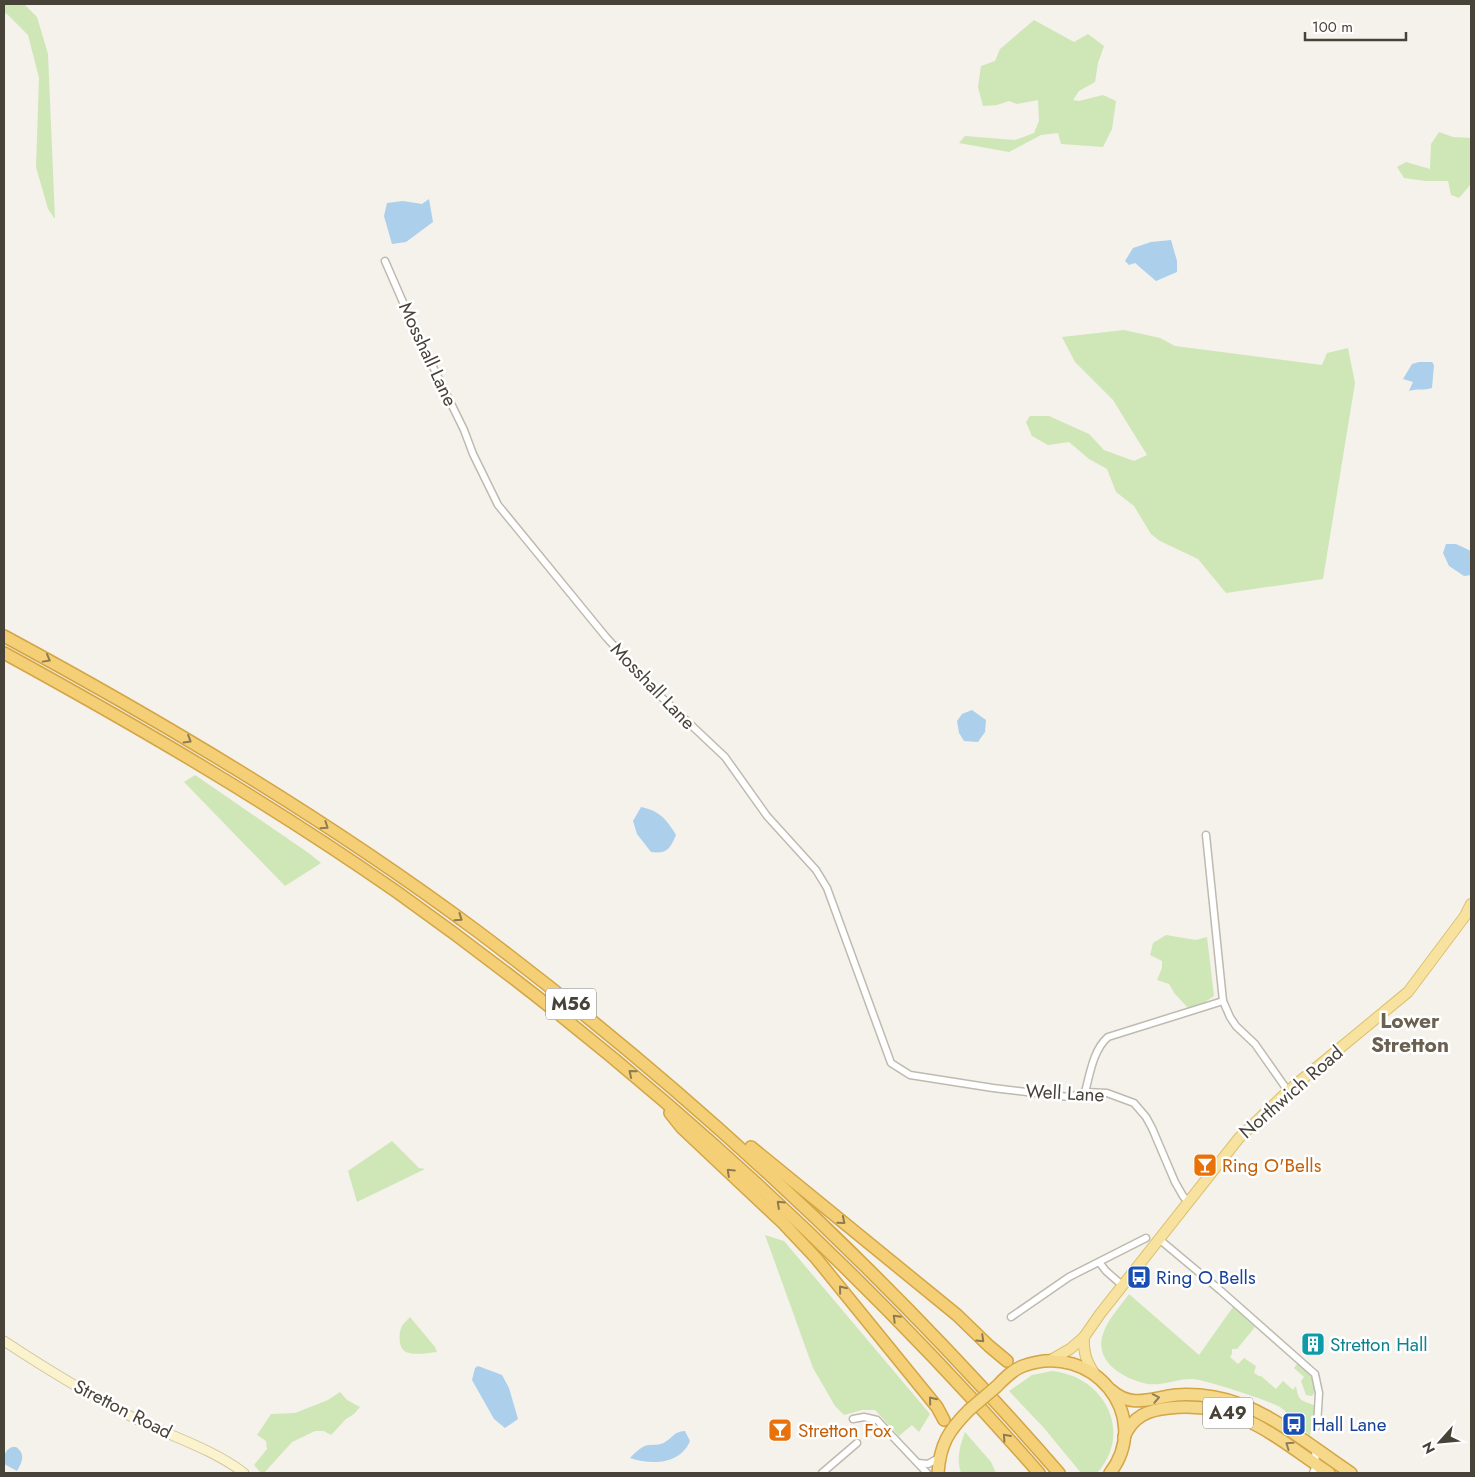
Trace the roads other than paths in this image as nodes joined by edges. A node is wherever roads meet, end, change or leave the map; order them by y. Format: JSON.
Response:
{"nodes":[{"id":1,"x":385,"y":261,"type":"dead end"},
{"id":2,"x":4,"y":636,"type":"edge"},
{"id":3,"x":4,"y":653,"type":"edge"},
{"id":4,"x":1206,"y":835,"type":"dead end"},
{"id":5,"x":1471,"y":904,"type":"edge"},
{"id":6,"x":1223,"y":1001,"type":"junction"},
{"id":7,"x":941,"y":1079,"type":"joint"},
{"id":8,"x":646,"y":1085,"type":"junction"},
{"id":9,"x":1085,"y":1092,"type":"junction"},
{"id":10,"x":1288,"y":1092,"type":"junction"},
{"id":11,"x":692,"y":1106,"type":"junction"},
{"id":12,"x":1188,"y":1202,"type":"junction"},
{"id":13,"x":1146,"y":1238,"type":"dead end"},
{"id":14,"x":1159,"y":1239,"type":"junction"},
{"id":15,"x":1099,"y":1262,"type":"junction"},
{"id":16,"x":1122,"y":1285,"type":"junction"},
{"id":17,"x":1011,"y":1317,"type":"dead end"},
{"id":18,"x":1084,"y":1337,"type":"junction"},
{"id":19,"x":4,"y":1340,"type":"edge"},
{"id":20,"x":1049,"y":1361,"type":"junction"},
{"id":21,"x":1023,"y":1366,"type":"junction"},
{"id":22,"x":1094,"y":1373,"type":"junction"},
{"id":23,"x":1110,"y":1390,"type":"junction"},
{"id":24,"x":853,"y":1419,"type":"dead end"},
{"id":25,"x":1317,"y":1426,"type":"dead end"},
{"id":26,"x":1124,"y":1438,"type":"junction"},
{"id":27,"x":945,"y":1441,"type":"junction"},
{"id":28,"x":857,"y":1443,"type":"dead end"},
{"id":29,"x":1315,"y":1449,"type":"junction"},
{"id":30,"x":939,"y":1458,"type":"junction"},
{"id":31,"x":918,"y":1463,"type":"junction"},
{"id":32,"x":1315,"y":1469,"type":"edge"},
{"id":33,"x":1114,"y":1471,"type":"edge"},
{"id":34,"x":244,"y":1473,"type":"edge"},
{"id":35,"x":822,"y":1473,"type":"edge"},
{"id":36,"x":927,"y":1473,"type":"edge"},
{"id":37,"x":938,"y":1473,"type":"edge"},
{"id":38,"x":1039,"y":1473,"type":"edge"},
{"id":39,"x":1059,"y":1473,"type":"edge"},
{"id":40,"x":1329,"y":1473,"type":"edge"},
{"id":41,"x":1350,"y":1473,"type":"edge"}],
"edges":[{"from":1,"to":7,"type":"street","name":"Mosshall Lane"},
{"from":2,"to":11,"type":"highway","number":"M56","one_way":true},
{"from":8,"to":3,"type":"highway","number":"M56","one_way":true},
{"from":4,"to":6,"type":"street"},
{"from":5,"to":10,"type":"main road","name":"Northwich Road"},
{"from":6,"to":9,"type":"street"},
{"from":6,"to":10,"type":"street"},
{"from":7,"to":9,"type":"street","name":"Well Lane"},
{"from":27,"to":8,"type":"highway","number":"M56","one_way":true},
{"from":38,"to":8,"type":"highway","number":"M56","one_way":true},
{"from":9,"to":12,"type":"street","name":"Well Lane"},
{"from":10,"to":12,"type":"main road","name":"Northwich Road"},
{"from":11,"to":21,"type":"highway","number":"M56","one_way":true},
{"from":11,"to":39,"type":"highway","number":"M56"},
{"from":12,"to":14,"type":"main road","name":"Northwich Road"},
{"from":13,"to":15,"type":"street"},
{"from":14,"to":16,"type":"main road","name":"Northwich Road"},
{"from":14,"to":25,"type":"street"},
{"from":15,"to":16,"type":"street"},
{"from":15,"to":17,"type":"street"},
{"from":16,"to":18,"type":"main road","name":"Northwich Road"},
{"from":18,"to":20,"type":"main road","name":"Northwich Road"},
{"from":18,"to":22,"type":"main road"},
{"from":19,"to":34,"type":"main road","name":"Stretton Road"},
{"from":20,"to":21,"type":"highway"},
{"from":20,"to":22,"type":"highway"},
{"from":21,"to":27,"type":"highway","bridge":true},
{"from":22,"to":23,"type":"highway"},
{"from":23,"to":26,"type":"highway"},
{"from":23,"to":29,"type":"highway","number":"A49","one_way":true},
{"from":24,"to":31,"type":"street"},
{"from":32,"to":26,"type":"highway","number":"A49","one_way":true},
{"from":26,"to":33,"type":"highway"},
{"from":27,"to":30,"type":"highway"},
{"from":28,"to":35,"type":"street"},
{"from":29,"to":32,"type":"street"},
{"from":29,"to":41,"type":"highway","number":"A49"},
{"from":30,"to":31,"type":"street"},
{"from":30,"to":37,"type":"highway"},
{"from":31,"to":36,"type":"street"},
{"from":32,"to":40,"type":"highway","number":"A49"}]}
